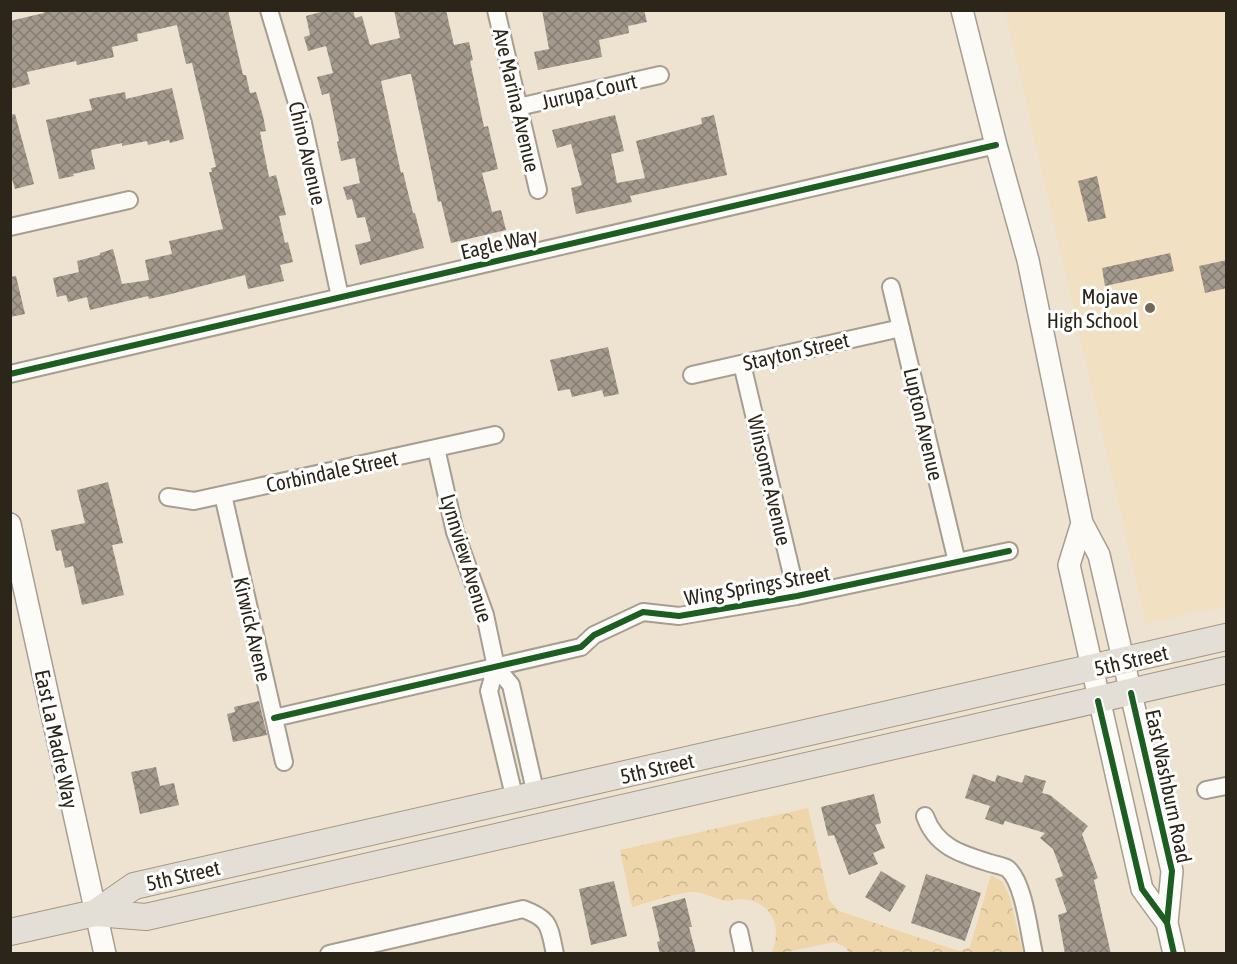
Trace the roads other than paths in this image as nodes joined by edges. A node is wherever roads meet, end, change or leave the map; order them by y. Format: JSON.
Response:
{"nodes":[{"id":1,"x":269,"y":10,"type":"edge"},
{"id":2,"x":496,"y":10,"type":"edge"},
{"id":3,"x":962,"y":10,"type":"edge"},
{"id":4,"x":660,"y":75,"type":"dead end"},
{"id":5,"x":518,"y":107,"type":"junction"},
{"id":6,"x":996,"y":145,"type":"junction"},
{"id":7,"x":538,"y":190,"type":"dead end"},
{"id":8,"x":129,"y":200,"type":"dead end"},
{"id":9,"x":10,"y":227,"type":"edge"},
{"id":10,"x":891,"y":286,"type":"dead end"},
{"id":11,"x":340,"y":297,"type":"junction"},
{"id":12,"x":901,"y":328,"type":"junction"},
{"id":13,"x":742,"y":364,"type":"junction"},
{"id":14,"x":10,"y":374,"type":"edge"},
{"id":15,"x":692,"y":375,"type":"dead end"},
{"id":16,"x":495,"y":435,"type":"dead end"},
{"id":17,"x":436,"y":448,"type":"junction"},
{"id":18,"x":223,"y":495,"type":"junction"},
{"id":19,"x":168,"y":497,"type":"dead end"},
{"id":20,"x":1082,"y":523,"type":"junction"},
{"id":21,"x":10,"y":524,"type":"edge"},
{"id":22,"x":1009,"y":551,"type":"dead end"},
{"id":23,"x":957,"y":562,"type":"junction"},
{"id":24,"x":797,"y":596,"type":"junction"},
{"id":25,"x":1227,"y":637,"type":"edge"},
{"id":26,"x":1124,"y":662,"type":"junction"},
{"id":27,"x":496,"y":667,"type":"junction"},
{"id":28,"x":1092,"y":669,"type":"junction"},
{"id":29,"x":1227,"y":670,"type":"edge"},
{"id":30,"x":1131,"y":693,"type":"junction"},
{"id":31,"x":1098,"y":700,"type":"junction"},
{"id":32,"x":274,"y":718,"type":"junction"},
{"id":33,"x":284,"y":762,"type":"dead end"},
{"id":34,"x":1227,"y":786,"type":"edge"},
{"id":35,"x":1206,"y":790,"type":"dead end"},
{"id":36,"x":525,"y":797,"type":"junction"},
{"id":37,"x":925,"y":816,"type":"dead end"},
{"id":38,"x":95,"y":913,"type":"junction"},
{"id":39,"x":1167,"y":923,"type":"junction"},
{"id":40,"x":10,"y":932,"type":"edge"},
{"id":41,"x":739,"y":932,"type":"dead end"},
{"id":42,"x":389,"y":947,"type":"edge"},
{"id":43,"x":105,"y":954,"type":"edge"},
{"id":44,"x":329,"y":954,"type":"edge"},
{"id":45,"x":555,"y":954,"type":"edge"},
{"id":46,"x":744,"y":954,"type":"edge"},
{"id":47,"x":1034,"y":954,"type":"edge"},
{"id":48,"x":1174,"y":954,"type":"edge"}],
"edges":[{"from":1,"to":11,"type":"street","name":"Chino Avenue"},
{"from":2,"to":5,"type":"street","name":"Ave Marina Avenue"},
{"from":3,"to":6,"type":"street","name":"East Washburn Road"},
{"from":4,"to":5,"type":"street","name":"Jurupa Court"},
{"from":5,"to":7,"type":"street","name":"Ave Marina Avenue"},
{"from":6,"to":11,"type":"street","name":"Eagle Way"},
{"from":6,"to":20,"type":"street","name":"East Washburn Road"},
{"from":8,"to":9,"type":"street"},
{"from":10,"to":12,"type":"street","name":"Lupton Avenue"},
{"from":11,"to":14,"type":"street","name":"Eagle Way"},
{"from":12,"to":13,"type":"street","name":"Stayton Street"},
{"from":12,"to":23,"type":"street","name":"Lupton Avenue"},
{"from":13,"to":15,"type":"street","name":"Stayton Street"},
{"from":13,"to":24,"type":"street","name":"Winsome Avenue"},
{"from":16,"to":17,"type":"street","name":"Corbindale Street"},
{"from":17,"to":18,"type":"street","name":"Corbindale Street"},
{"from":17,"to":27,"type":"street","name":"Lynnview Avenue"},
{"from":18,"to":19,"type":"street","name":"Corbindale Street"},
{"from":18,"to":32,"type":"street","name":"Kirwick Avene"},
{"from":20,"to":26,"type":"street","name":"East Washburn Road"},
{"from":20,"to":28,"type":"street","name":"East Washburn Road"},
{"from":21,"to":38,"type":"street","name":"East La Madre Way"},
{"from":22,"to":23,"type":"street","name":"Wing Springs Street"},
{"from":23,"to":24,"type":"street","name":"Wing Springs Street"},
{"from":24,"to":27,"type":"street","name":"Wing Springs Street"},
{"from":25,"to":26,"type":"main road","name":"5th Street"},
{"from":26,"to":28,"type":"main road","name":"5th Street"},
{"from":26,"to":30,"type":"street","name":"East Washburn Road"},
{"from":27,"to":32,"type":"street","name":"Wing Springs Street"},
{"from":27,"to":36,"type":"street","name":"Lynnview Avenue"},
{"from":27,"to":36,"type":"street","name":"Lynnview Avenue"},
{"from":28,"to":31,"type":"street","name":"East Washburn Road"},
{"from":28,"to":36,"type":"main road","name":"5th Street"},
{"from":29,"to":30,"type":"main road","name":"5th Street"},
{"from":30,"to":31,"type":"main road","name":"5th Street"},
{"from":30,"to":39,"type":"street","name":"East Washburn Road"},
{"from":31,"to":38,"type":"main road","name":"5th Street"},
{"from":31,"to":39,"type":"street","name":"East Washburn Road"},
{"from":32,"to":33,"type":"street","name":"Kirwick Avene"},
{"from":34,"to":35,"type":"street"},
{"from":36,"to":38,"type":"main road","name":"5th Street"},
{"from":37,"to":47,"type":"street"},
{"from":38,"to":40,"type":"main road","name":"5th Street"},
{"from":38,"to":43,"type":"street","name":"East La Madre Way"},
{"from":39,"to":48,"type":"street","name":"East Washburn Road"},
{"from":41,"to":46,"type":"street"},
{"from":42,"to":44,"type":"street"},
{"from":42,"to":45,"type":"street"}]}
